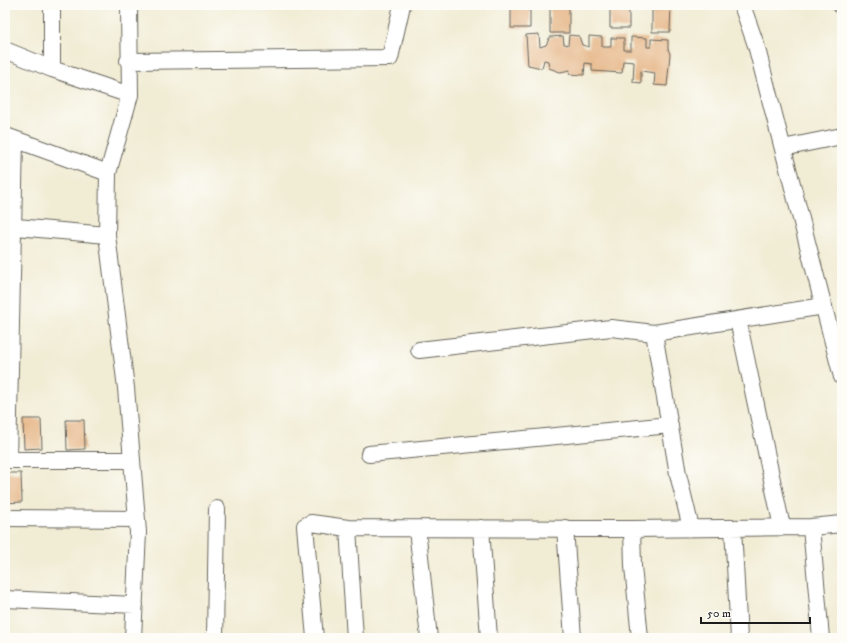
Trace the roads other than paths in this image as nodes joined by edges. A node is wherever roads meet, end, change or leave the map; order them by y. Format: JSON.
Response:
{"nodes":[{"id":1,"x":52,"y":5,"type":"edge"},
{"id":2,"x":128,"y":5,"type":"edge"},
{"id":3,"x":402,"y":5,"type":"edge"},
{"id":4,"x":742,"y":5,"type":"edge"},
{"id":5,"x":5,"y":50,"type":"edge"},
{"id":6,"x":128,"y":61,"type":"junction"},
{"id":7,"x":52,"y":69,"type":"junction"},
{"id":8,"x":130,"y":95,"type":"junction"},
{"id":9,"x":842,"y":136,"type":"edge"},
{"id":10,"x":10,"y":138,"type":"edge"},
{"id":11,"x":783,"y":148,"type":"junction"},
{"id":12,"x":108,"y":173,"type":"junction"},
{"id":13,"x":9,"y":226,"type":"edge"},
{"id":14,"x":107,"y":235,"type":"junction"},
{"id":15,"x":824,"y":306,"type":"junction"},
{"id":16,"x":738,"y":320,"type":"junction"},
{"id":17,"x":654,"y":333,"type":"junction"},
{"id":18,"x":419,"y":350,"type":"dead end"},
{"id":19,"x":840,"y":361,"type":"edge"},
{"id":20,"x":842,"y":377,"type":"edge"},
{"id":21,"x":670,"y":425,"type":"junction"},
{"id":22,"x":369,"y":454,"type":"dead end"},
{"id":23,"x":7,"y":460,"type":"edge"},
{"id":24,"x":132,"y":460,"type":"junction"},
{"id":25,"x":217,"y":509,"type":"dead end"},
{"id":26,"x":5,"y":518,"type":"edge"},
{"id":27,"x":137,"y":520,"type":"junction"},
{"id":28,"x":842,"y":524,"type":"edge"},
{"id":29,"x":782,"y":527,"type":"junction"},
{"id":30,"x":811,"y":527,"type":"junction"},
{"id":31,"x":348,"y":528,"type":"junction"},
{"id":32,"x":417,"y":528,"type":"junction"},
{"id":33,"x":481,"y":528,"type":"junction"},
{"id":34,"x":565,"y":528,"type":"junction"},
{"id":35,"x":632,"y":528,"type":"junction"},
{"id":36,"x":692,"y":528,"type":"junction"},
{"id":37,"x":734,"y":528,"type":"junction"},
{"id":38,"x":5,"y":599,"type":"edge"},
{"id":39,"x":135,"y":605,"type":"junction"},
{"id":40,"x":133,"y":638,"type":"edge"},
{"id":41,"x":215,"y":638,"type":"edge"},
{"id":42,"x":315,"y":638,"type":"edge"},
{"id":43,"x":355,"y":638,"type":"edge"},
{"id":44,"x":429,"y":638,"type":"edge"},
{"id":45,"x":489,"y":638,"type":"edge"},
{"id":46,"x":573,"y":638,"type":"edge"},
{"id":47,"x":640,"y":638,"type":"edge"},
{"id":48,"x":739,"y":638,"type":"edge"},
{"id":49,"x":821,"y":638,"type":"edge"}],
"edges":[{"from":1,"to":7,"type":"street"},
{"from":2,"to":6,"type":"street"},
{"from":3,"to":6,"type":"street"},
{"from":4,"to":11,"type":"street"},
{"from":5,"to":7,"type":"street"},
{"from":6,"to":8,"type":"street"},
{"from":7,"to":8,"type":"street"},
{"from":8,"to":12,"type":"street"},
{"from":9,"to":11,"type":"street"},
{"from":10,"to":12,"type":"street"},
{"from":10,"to":13,"type":"street"},
{"from":11,"to":15,"type":"street"},
{"from":12,"to":14,"type":"street"},
{"from":13,"to":14,"type":"street"},
{"from":13,"to":23,"type":"street"},
{"from":14,"to":24,"type":"street"},
{"from":15,"to":16,"type":"street"},
{"from":15,"to":19,"type":"street"},
{"from":16,"to":17,"type":"street"},
{"from":16,"to":29,"type":"street"},
{"from":17,"to":18,"type":"street"},
{"from":17,"to":21,"type":"street"},
{"from":19,"to":20,"type":"street"},
{"from":21,"to":22,"type":"street"},
{"from":21,"to":36,"type":"street"},
{"from":23,"to":24,"type":"street"},
{"from":24,"to":27,"type":"street"},
{"from":25,"to":41,"type":"street"},
{"from":26,"to":27,"type":"street"},
{"from":27,"to":39,"type":"street"},
{"from":28,"to":30,"type":"street"},
{"from":29,"to":30,"type":"street"},
{"from":29,"to":37,"type":"street"},
{"from":30,"to":49,"type":"street"},
{"from":31,"to":32,"type":"street"},
{"from":31,"to":42,"type":"street"},
{"from":31,"to":43,"type":"street"},
{"from":32,"to":33,"type":"street"},
{"from":32,"to":44,"type":"street"},
{"from":33,"to":34,"type":"street"},
{"from":33,"to":45,"type":"street"},
{"from":34,"to":35,"type":"street"},
{"from":34,"to":46,"type":"street"},
{"from":35,"to":36,"type":"street"},
{"from":35,"to":47,"type":"street"},
{"from":36,"to":37,"type":"street"},
{"from":37,"to":48,"type":"street"},
{"from":38,"to":39,"type":"street"},
{"from":39,"to":40,"type":"street"}]}
